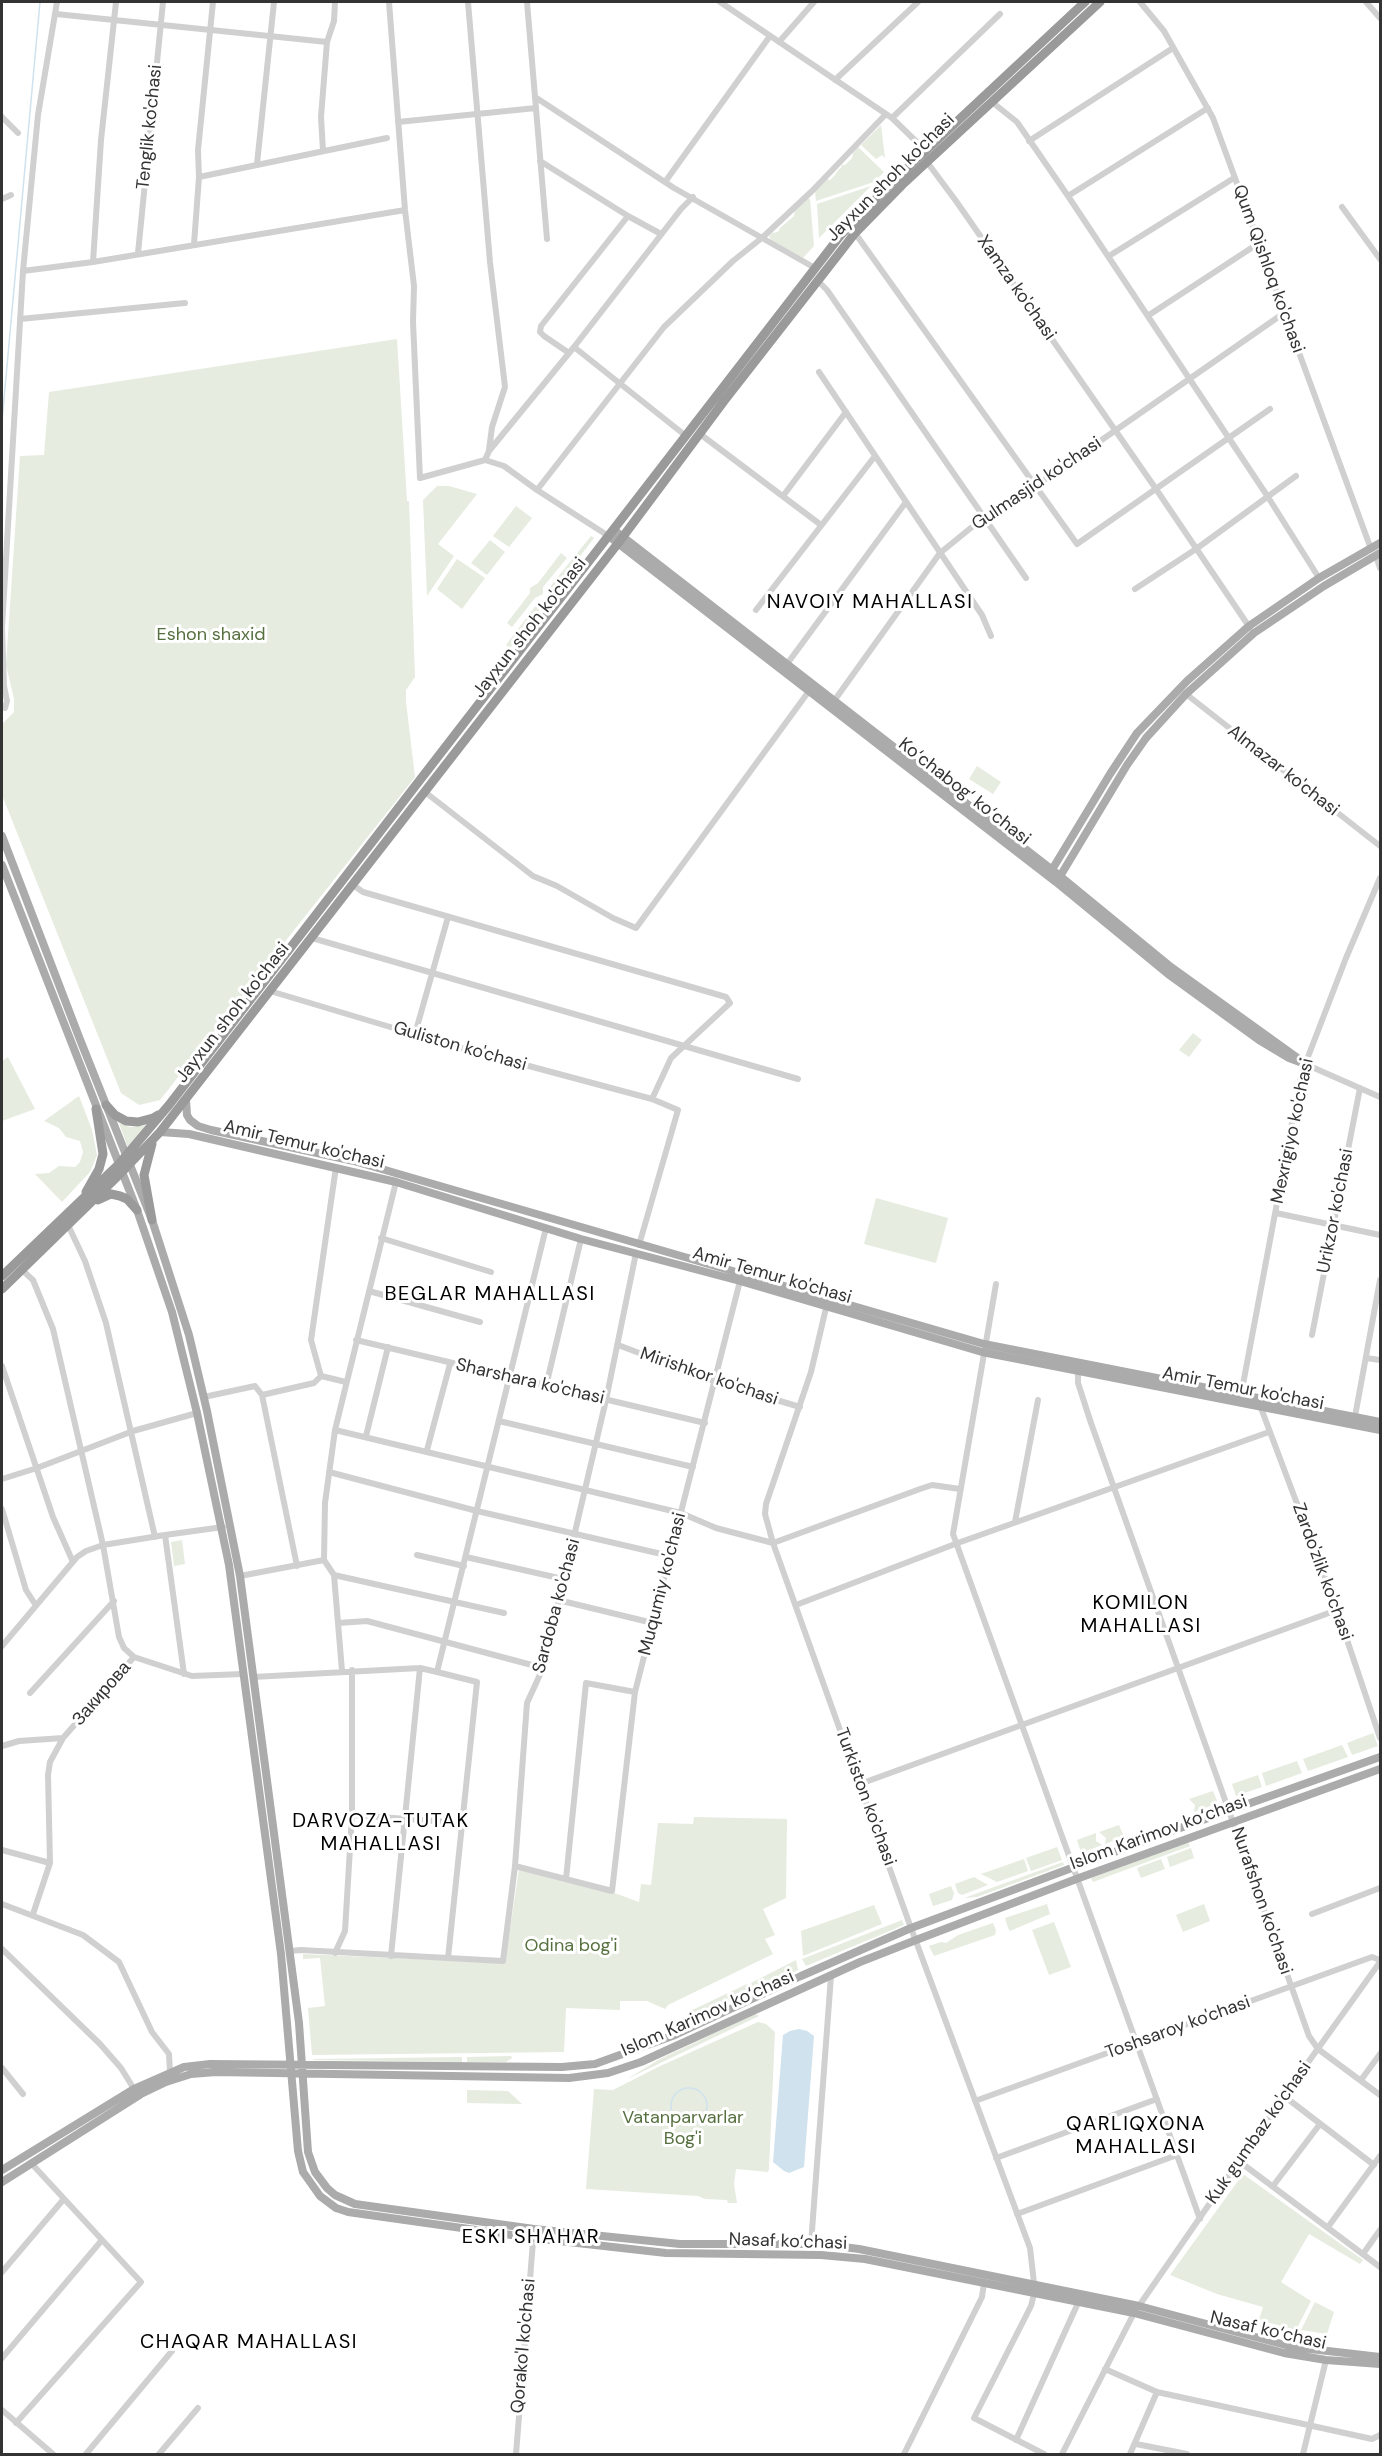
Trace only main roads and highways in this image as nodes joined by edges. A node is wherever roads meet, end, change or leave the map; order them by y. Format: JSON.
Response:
{"nodes":[{"id":1,"x":1085,"y":2,"type":"edge"},
{"id":2,"x":1100,"y":2,"type":"edge"},
{"id":3,"x":612,"y":533,"type":"junction"},
{"id":4,"x":621,"y":539,"type":"junction"},
{"id":5,"x":1380,"y":543,"type":"edge"},
{"id":6,"x":1376,"y":552,"type":"edge"},
{"id":7,"x":559,"y":610,"type":"junction"},
{"id":8,"x":729,"y":625,"type":"junction"},
{"id":9,"x":812,"y":690,"type":"junction"},
{"id":10,"x":425,"y":785,"type":"junction"},
{"id":11,"x":2,"y":836,"type":"edge"},
{"id":12,"x":2,"y":865,"type":"edge"},
{"id":13,"x":1050,"y":873,"type":"junction"},
{"id":14,"x":1058,"y":879,"type":"junction"},
{"id":15,"x":1305,"y":1064,"type":"road end"},
{"id":16,"x":186,"y":1100,"type":"junction"},
{"id":17,"x":106,"y":1105,"type":"junction"},
{"id":18,"x":169,"y":1105,"type":"junction"},
{"id":19,"x":96,"y":1109,"type":"junction"},
{"id":20,"x":157,"y":1136,"type":"junction"},
{"id":21,"x":128,"y":1160,"type":"junction"},
{"id":22,"x":120,"y":1169,"type":"junction"},
{"id":23,"x":82,"y":1205,"type":"junction"},
{"id":24,"x":137,"y":1210,"type":"junction"},
{"id":25,"x":152,"y":1220,"type":"junction"},
{"id":26,"x":639,"y":1245,"type":"junction"},
{"id":27,"x":636,"y":1253,"type":"junction"},
{"id":28,"x":2,"y":1274,"type":"edge"},
{"id":29,"x":2,"y":1289,"type":"edge"},
{"id":30,"x":983,"y":1348,"type":"junction"},
{"id":31,"x":1354,"y":1421,"type":"junction"},
{"id":32,"x":1380,"y":1422,"type":"edge"},
{"id":33,"x":1380,"y":1430,"type":"edge"},
{"id":34,"x":231,"y":1552,"type":"junction"},
{"id":35,"x":1380,"y":1757,"type":"edge"},
{"id":36,"x":1380,"y":1769,"type":"edge"},
{"id":37,"x":275,"y":1875,"type":"junction"},
{"id":38,"x":698,"y":2025,"type":"junction"},
{"id":39,"x":702,"y":2035,"type":"junction"},
{"id":40,"x":291,"y":2064,"type":"junction"},
{"id":41,"x":301,"y":2064,"type":"junction"},
{"id":42,"x":292,"y":2074,"type":"junction"},
{"id":43,"x":303,"y":2074,"type":"junction"},
{"id":44,"x":2,"y":2170,"type":"edge"},
{"id":45,"x":2,"y":2182,"type":"edge"},
{"id":46,"x":419,"y":2214,"type":"junction"},
{"id":47,"x":418,"y":2223,"type":"junction"},
{"id":48,"x":533,"y":2233,"type":"junction"},
{"id":49,"x":1380,"y":2356,"type":"edge"},
{"id":50,"x":1380,"y":2364,"type":"edge"}],
"edges":[{"from":1,"to":3,"type":"highway","name":"Jayxun shoh ko'chasi"},
{"from":2,"to":4,"type":"highway","name":"Jayxun shoh ko'chasi"},
{"from":3,"to":4,"type":"main road","name":"Ko‘chabog‘ ko‘chasi"},
{"from":3,"to":7,"type":"highway","name":"Jayxun shoh ko'chasi"},
{"from":4,"to":7,"type":"highway","name":"Jayxun shoh ko'chasi"},
{"from":4,"to":8,"type":"main road","name":"Ko‘chabog‘ ko‘chasi"},
{"from":5,"to":6,"type":"main road"},
{"from":6,"to":13,"type":"main road"},
{"from":6,"to":14,"type":"main road"},
{"from":7,"to":10,"type":"highway","name":"Jayxun shoh ko'chasi"},
{"from":8,"to":9,"type":"main road","name":"Ko‘chabog‘ ko‘chasi"},
{"from":8,"to":9,"type":"main road","name":"Ko‘chabog‘ ko‘chasi"},
{"from":9,"to":13,"type":"main road","name":"Ko‘chabog‘ ko‘chasi"},
{"from":9,"to":13,"type":"main road","name":"Ko‘chabog‘ ko‘chasi"},
{"from":10,"to":16,"type":"highway","name":"Jayxun shoh ko'chasi"},
{"from":10,"to":18,"type":"highway","name":"Jayxun shoh ko'chasi"},
{"from":11,"to":17,"type":"main road"},
{"from":12,"to":19,"type":"main road"},
{"from":13,"to":14,"type":"main road","name":"Ko‘chabog‘ ko‘chasi"},
{"from":14,"to":15,"type":"main road","name":"Ko‘chabog‘ ko‘chasi"},
{"from":16,"to":20,"type":"highway","name":"Jayxun shoh ko'chasi"},
{"from":16,"to":26,"type":"main road","name":"Amir Temur ko'chasi"},
{"from":17,"to":18,"type":"highway"},
{"from":17,"to":21,"type":"main road"},
{"from":18,"to":21,"type":"highway","name":"Jayxun shoh ko'chasi"},
{"from":19,"to":22,"type":"main road"},
{"from":19,"to":23,"type":"highway"},
{"from":20,"to":21,"type":"highway","name":"Jayxun shoh ko'chasi"},
{"from":20,"to":25,"type":"highway"},
{"from":20,"to":27,"type":"main road","name":"Amir Temur ko'chasi"},
{"from":21,"to":22,"type":"highway","name":"Jayxun shoh ko'chasi"},
{"from":21,"to":25,"type":"main road"},
{"from":22,"to":23,"type":"highway","name":"Jayxun shoh ko'chasi"},
{"from":22,"to":24,"type":"main road"},
{"from":23,"to":24,"type":"highway"},
{"from":23,"to":28,"type":"highway","name":"Jayxun shoh ko'chasi"},
{"from":23,"to":29,"type":"highway","name":"Jayxun shoh ko'chasi"},
{"from":24,"to":34,"type":"main road"},
{"from":25,"to":34,"type":"main road"},
{"from":26,"to":27,"type":"main road"},
{"from":26,"to":30,"type":"main road","name":"Amir Temur ko'chasi"},
{"from":27,"to":30,"type":"main road","name":"Amir Temur ko'chasi"},
{"from":30,"to":31,"type":"main road","name":"Amir Temur ko'chasi"},
{"from":30,"to":31,"type":"main road","name":"Amir Temur ko'chasi"},
{"from":31,"to":32,"type":"main road","name":"Amir Temur ko'chasi"},
{"from":31,"to":33,"type":"main road","name":"Amir Temur ko'chasi"},
{"from":34,"to":37,"type":"main road"},
{"from":34,"to":37,"type":"main road"},
{"from":35,"to":38,"type":"main road","name":"Islom Karimov ko‘chasi"},
{"from":36,"to":39,"type":"main road","name":"Islom Karimov ko‘chasi"},
{"from":37,"to":40,"type":"main road","name":"Nasaf ko‘chasi"},
{"from":37,"to":41,"type":"main road","name":"Nasaf ko‘chasi"},
{"from":38,"to":39,"type":"main road"},
{"from":38,"to":41,"type":"main road","name":"Islom Karimov ko‘chasi"},
{"from":39,"to":43,"type":"main road","name":"Islom Karimov ko‘chasi"},
{"from":40,"to":41,"type":"main road","name":"Islom Karimov ko‘chasi"},
{"from":40,"to":42,"type":"main road","name":"Nasaf ko‘chasi"},
{"from":40,"to":44,"type":"main road","name":"Islom Karimov ko‘chasi"},
{"from":41,"to":43,"type":"main road","name":"Nasaf ko‘chasi"},
{"from":42,"to":43,"type":"main road","name":"Islom Karimov ko‘chasi"},
{"from":42,"to":45,"type":"main road","name":"Islom Karimov ko‘chasi"},
{"from":42,"to":47,"type":"main road","name":"Nasaf ko‘chasi"},
{"from":43,"to":46,"type":"main road","name":"Nasaf ko‘chasi"},
{"from":46,"to":47,"type":"main road"},
{"from":46,"to":48,"type":"main road","name":"Nasaf ko‘chasi"},
{"from":47,"to":48,"type":"main road","name":"Nasaf ko‘chasi"},
{"from":48,"to":49,"type":"main road","name":"Nasaf ko‘chasi"},
{"from":48,"to":50,"type":"main road","name":"Nasaf ko‘chasi"}]}
